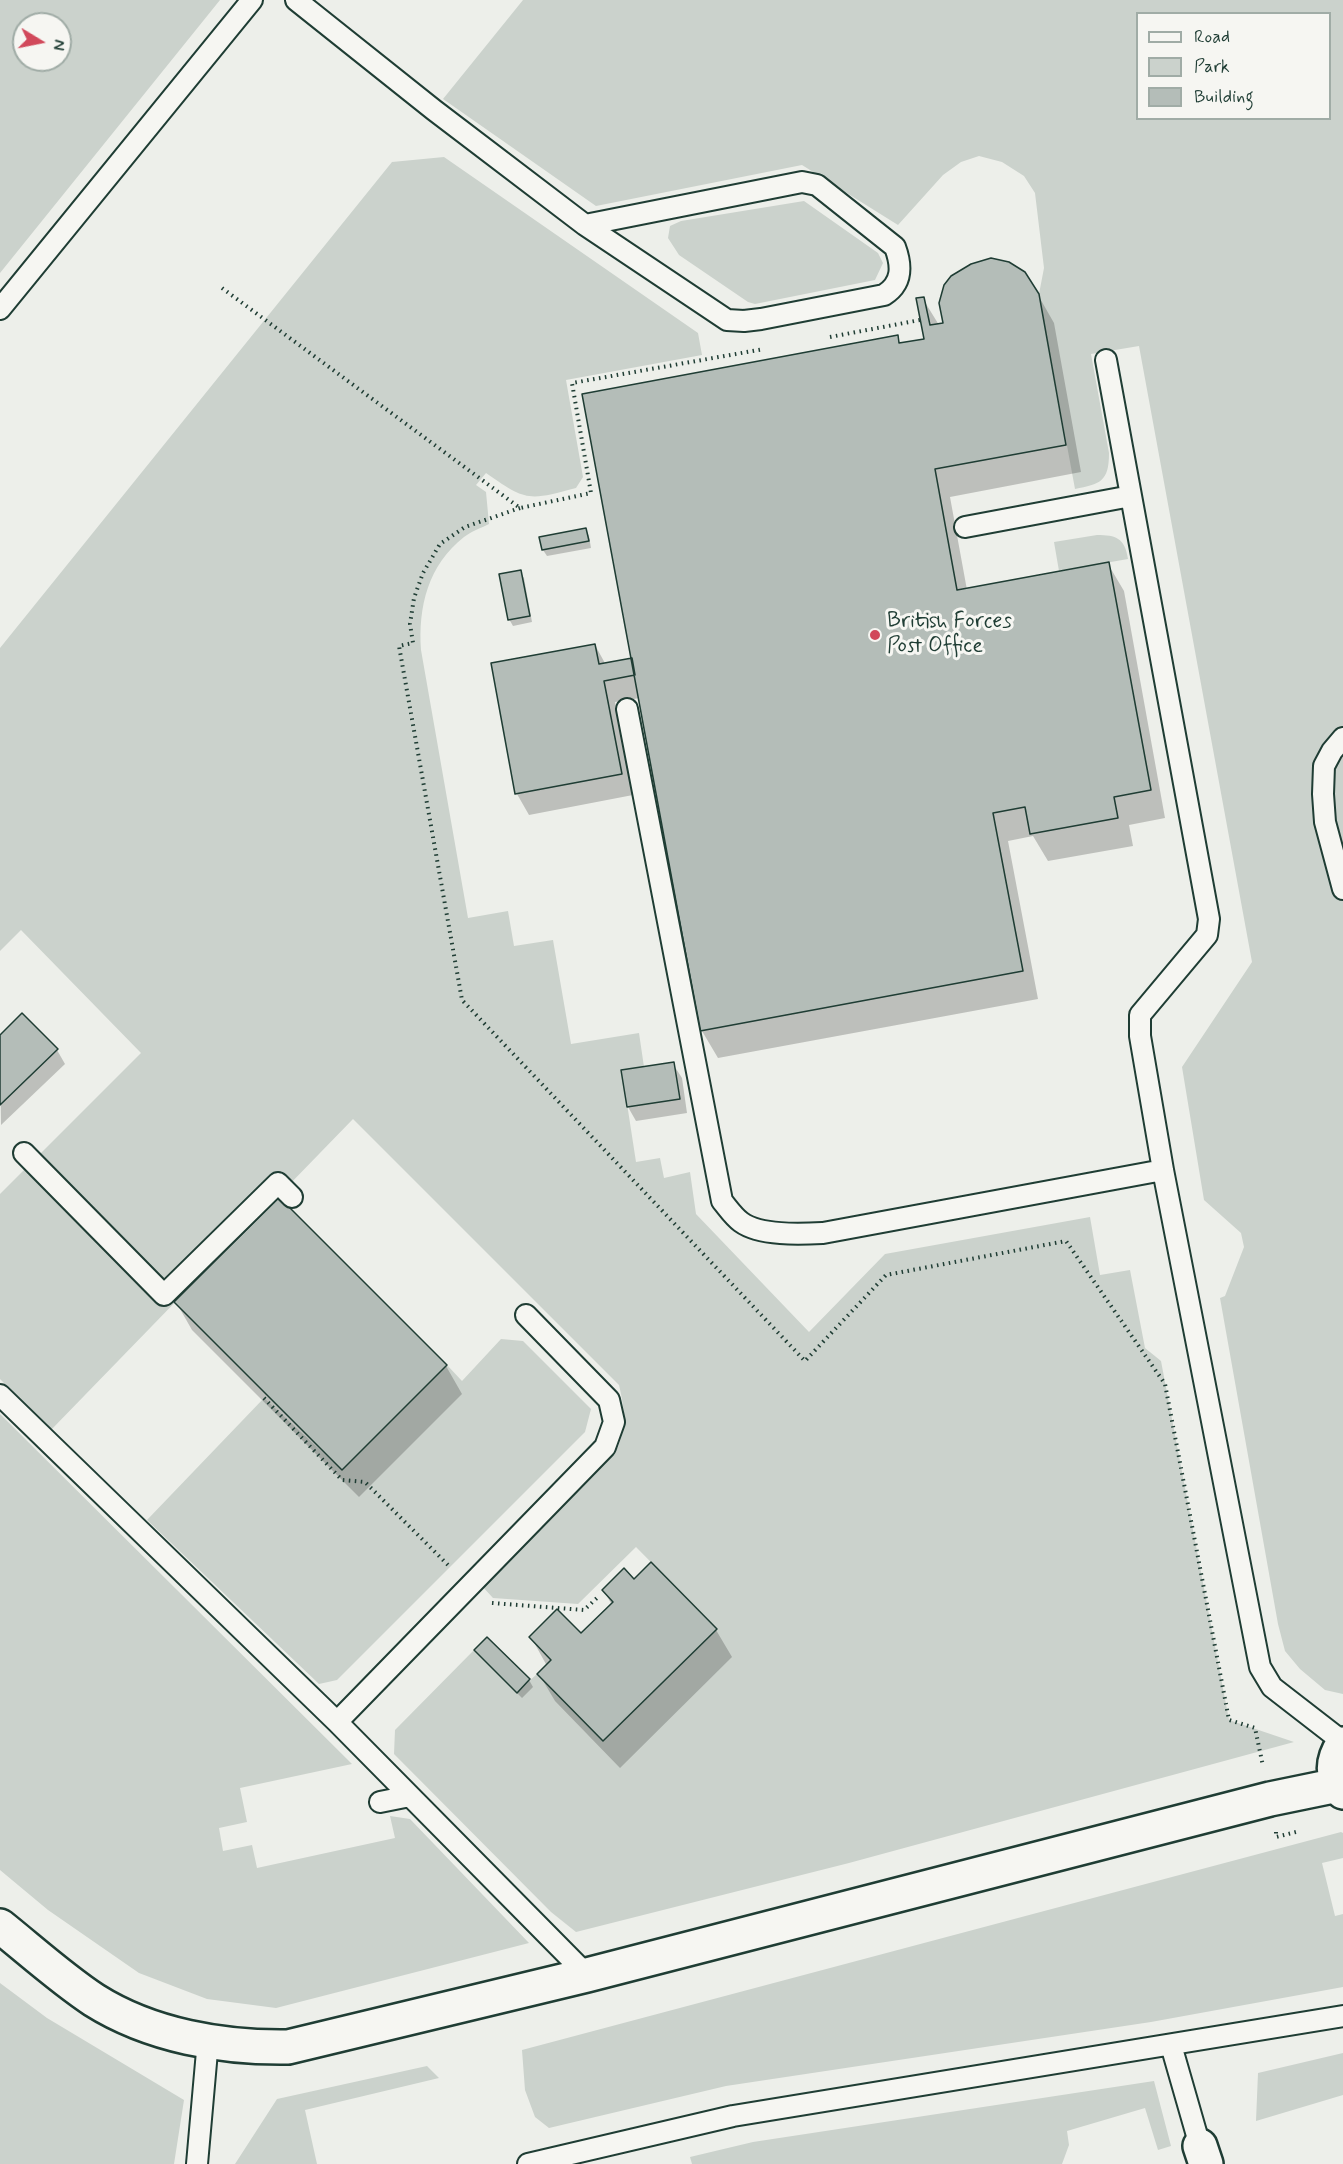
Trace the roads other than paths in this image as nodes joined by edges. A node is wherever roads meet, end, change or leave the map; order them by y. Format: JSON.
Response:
{"nodes":[{"id":1,"x":252,"y":0,"type":"edge"},
{"id":2,"x":296,"y":0,"type":"edge"},
{"id":3,"x":585,"y":225,"type":"junction"},
{"id":4,"x":0,"y":309,"type":"edge"},
{"id":5,"x":1106,"y":360,"type":"dead end"},
{"id":6,"x":1131,"y":496,"type":"junction"},
{"id":7,"x":965,"y":527,"type":"dead end"},
{"id":8,"x":627,"y":710,"type":"dead end"},
{"id":9,"x":1343,"y":738,"type":"edge"},
{"id":10,"x":1343,"y":889,"type":"edge"},
{"id":11,"x":24,"y":1153,"type":"dead end"},
{"id":12,"x":1163,"y":1170,"type":"junction"},
{"id":13,"x":292,"y":1197,"type":"dead end"},
{"id":14,"x":526,"y":1315,"type":"dead end"},
{"id":15,"x":0,"y":1395,"type":"edge"},
{"id":16,"x":338,"y":1722,"type":"junction"},
{"id":17,"x":1343,"y":1743,"type":"edge"},
{"id":18,"x":1340,"y":1788,"type":"edge"},
{"id":19,"x":410,"y":1796,"type":"junction"},
{"id":20,"x":381,"y":1802,"type":"dead end"},
{"id":21,"x":0,"y":1926,"type":"edge"},
{"id":22,"x":587,"y":1975,"type":"junction"},
{"id":23,"x":1343,"y":2016,"type":"edge"},
{"id":24,"x":208,"y":2040,"type":"junction"},
{"id":25,"x":1171,"y":2045,"type":"junction"},
{"id":26,"x":1203,"y":2155,"type":"edge"},
{"id":27,"x":197,"y":2164,"type":"edge"},
{"id":28,"x":528,"y":2164,"type":"edge"}],
"edges":[{"from":1,"to":4,"type":"lane"},
{"from":2,"to":3,"type":"lane"},
{"from":3,"to":3,"type":"lane"},
{"from":5,"to":6,"type":"lane"},
{"from":6,"to":7,"type":"lane"},
{"from":6,"to":12,"type":"lane"},
{"from":8,"to":12,"type":"lane"},
{"from":9,"to":10,"type":"lane"},
{"from":11,"to":13,"type":"lane"},
{"from":12,"to":17,"type":"lane"},
{"from":14,"to":16,"type":"lane"},
{"from":15,"to":16,"type":"lane"},
{"from":16,"to":19,"type":"lane"},
{"from":17,"to":18,"type":"street"},
{"from":18,"to":22,"type":"street"},
{"from":19,"to":20,"type":"lane"},
{"from":19,"to":22,"type":"lane"},
{"from":21,"to":24,"type":"street"},
{"from":22,"to":24,"type":"street"},
{"from":23,"to":25,"type":"lane"},
{"from":24,"to":27,"type":"lane"},
{"from":25,"to":26,"type":"lane"},
{"from":25,"to":28,"type":"lane"}]}
